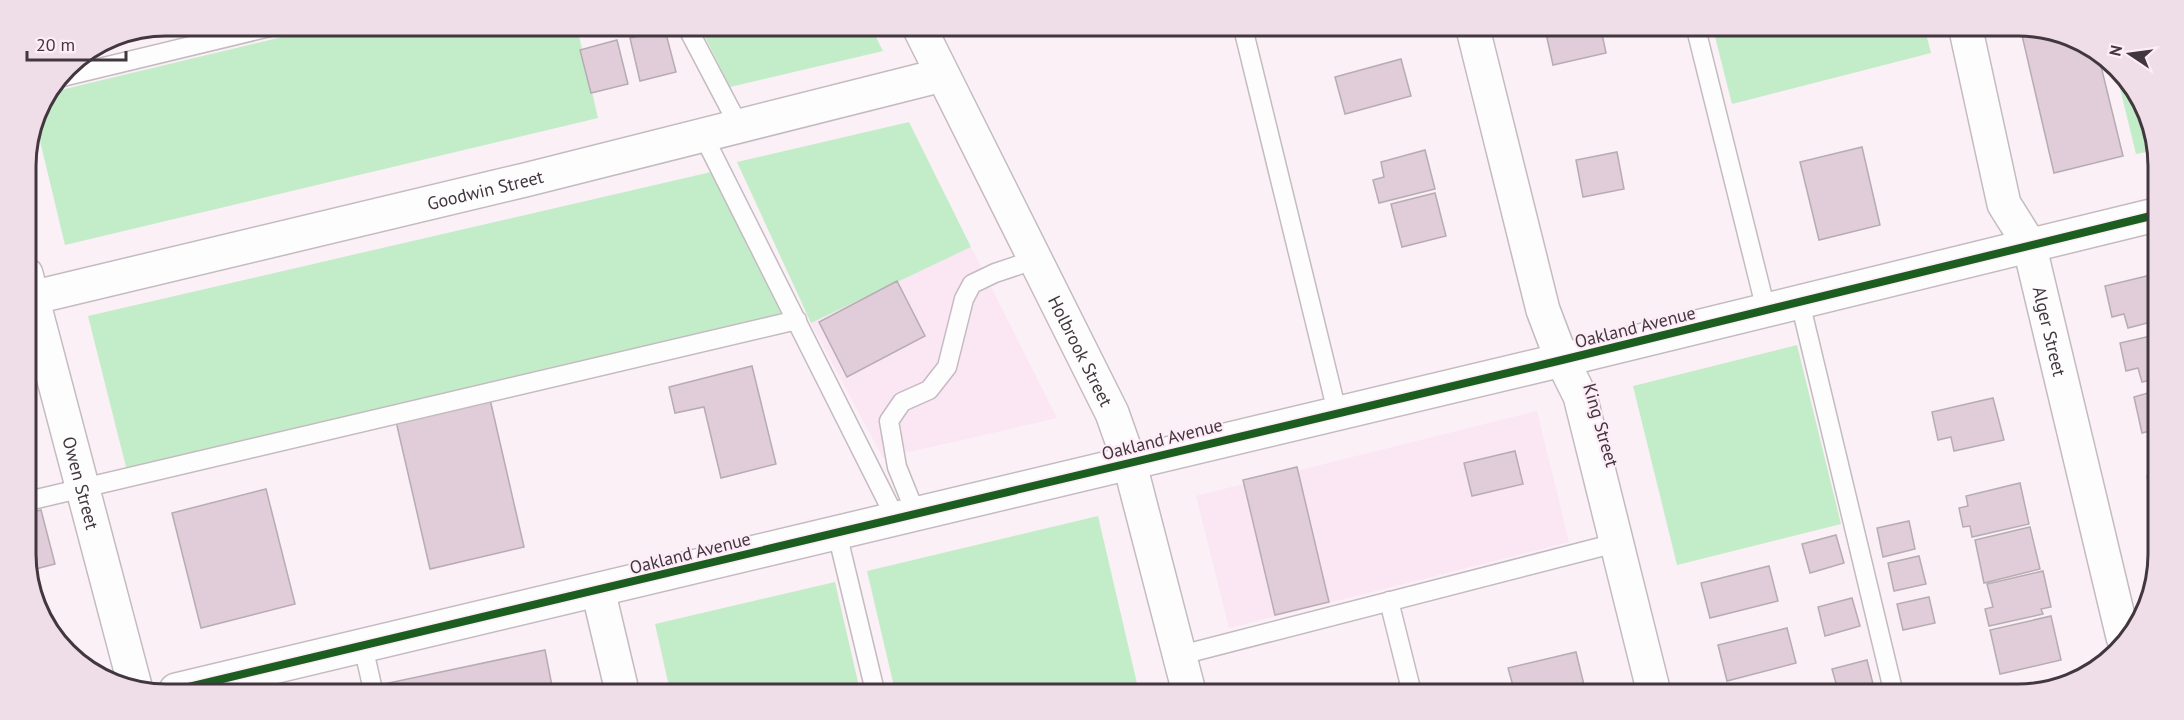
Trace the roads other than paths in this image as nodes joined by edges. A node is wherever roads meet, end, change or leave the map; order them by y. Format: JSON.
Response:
{"nodes":[{"id":1,"x":232,"y":36,"type":"edge"},
{"id":2,"x":692,"y":36,"type":"edge"},
{"id":3,"x":923,"y":36,"type":"edge"},
{"id":4,"x":1245,"y":36,"type":"edge"},
{"id":5,"x":1475,"y":36,"type":"edge"},
{"id":6,"x":1698,"y":36,"type":"edge"},
{"id":7,"x":1971,"y":36,"type":"edge"},
{"id":8,"x":74,"y":74,"type":"edge"},
{"id":9,"x":942,"y":75,"type":"junction"},
{"id":10,"x":739,"y":126,"type":"junction"},
{"id":11,"x":703,"y":135,"type":"junction"},
{"id":12,"x":2148,"y":217,"type":"edge"},
{"id":13,"x":2029,"y":244,"type":"junction"},
{"id":14,"x":1034,"y":260,"type":"junction"},
{"id":15,"x":36,"y":288,"type":"edge"},
{"id":16,"x":1800,"y":302,"type":"junction"},
{"id":17,"x":1766,"y":310,"type":"junction"},
{"id":18,"x":36,"y":319,"type":"edge"},
{"id":19,"x":797,"y":320,"type":"junction"},
{"id":20,"x":1562,"y":360,"type":"junction"},
{"id":21,"x":1337,"y":412,"type":"junction"},
{"id":22,"x":1129,"y":462,"type":"junction"},
{"id":23,"x":83,"y":488,"type":"junction"},
{"id":24,"x":36,"y":499,"type":"edge"},
{"id":25,"x":906,"y":516,"type":"junction"},
{"id":26,"x":837,"y":533,"type":"junction"},
{"id":27,"x":1616,"y":543,"type":"junction"},
{"id":28,"x":598,"y":590,"type":"junction"},
{"id":29,"x":1389,"y":601,"type":"junction"},
{"id":30,"x":2122,"y":632,"type":"edge"},
{"id":31,"x":363,"y":646,"type":"junction"},
{"id":32,"x":1180,"y":655,"type":"junction"},
{"id":33,"x":133,"y":680,"type":"edge"},
{"id":34,"x":202,"y":684,"type":"edge"},
{"id":35,"x":372,"y":684,"type":"edge"},
{"id":36,"x":620,"y":684,"type":"edge"},
{"id":37,"x":873,"y":684,"type":"edge"},
{"id":38,"x":1187,"y":684,"type":"edge"},
{"id":39,"x":1410,"y":684,"type":"edge"},
{"id":40,"x":1652,"y":684,"type":"edge"},
{"id":41,"x":1892,"y":684,"type":"edge"}],
"edges":[{"from":1,"to":8,"type":"lane"},
{"from":2,"to":10,"type":"lane"},
{"from":3,"to":9,"type":"street","name":"Holbrook Street"},
{"from":4,"to":21,"type":"lane"},
{"from":5,"to":20,"type":"street","name":"King Street"},
{"from":6,"to":17,"type":"lane"},
{"from":7,"to":13,"type":"street","name":"Alger Street"},
{"from":9,"to":10,"type":"street","name":"Goodwin Street"},
{"from":9,"to":14,"type":"street","name":"Holbrook Street"},
{"from":10,"to":11,"type":"street","name":"Goodwin Street"},
{"from":11,"to":15,"type":"street","name":"Goodwin Street"},
{"from":11,"to":19,"type":"lane"},
{"from":12,"to":13,"type":"street","name":"Oakland Avenue"},
{"from":13,"to":16,"type":"street","name":"Oakland Avenue"},
{"from":13,"to":30,"type":"street","name":"Alger Street"},
{"from":14,"to":22,"type":"street","name":"Holbrook Street"},
{"from":14,"to":25,"type":"lane"},
{"from":16,"to":17,"type":"street","name":"Oakland Avenue"},
{"from":16,"to":41,"type":"lane"},
{"from":17,"to":20,"type":"street","name":"Oakland Avenue"},
{"from":18,"to":23,"type":"street","name":"Owen Street"},
{"from":19,"to":23,"type":"lane"},
{"from":19,"to":25,"type":"lane"},
{"from":20,"to":21,"type":"street","name":"Oakland Avenue"},
{"from":20,"to":27,"type":"street","name":"King Street"},
{"from":21,"to":22,"type":"street","name":"Oakland Avenue"},
{"from":22,"to":25,"type":"street","name":"Oakland Avenue"},
{"from":22,"to":32,"type":"street","name":"Holbrook Street"},
{"from":23,"to":24,"type":"lane"},
{"from":23,"to":33,"type":"street","name":"Owen Street"},
{"from":25,"to":26,"type":"street","name":"Oakland Avenue"},
{"from":26,"to":28,"type":"street","name":"Oakland Avenue"},
{"from":26,"to":37,"type":"lane"},
{"from":27,"to":29,"type":"lane"},
{"from":27,"to":40,"type":"street","name":"King Street"},
{"from":28,"to":31,"type":"street","name":"Oakland Avenue"},
{"from":28,"to":36,"type":"street"},
{"from":29,"to":32,"type":"lane"},
{"from":29,"to":39,"type":"lane"},
{"from":31,"to":34,"type":"street","name":"Oakland Avenue"},
{"from":31,"to":35,"type":"lane"},
{"from":32,"to":38,"type":"street","name":"Holbrook Street"}]}
